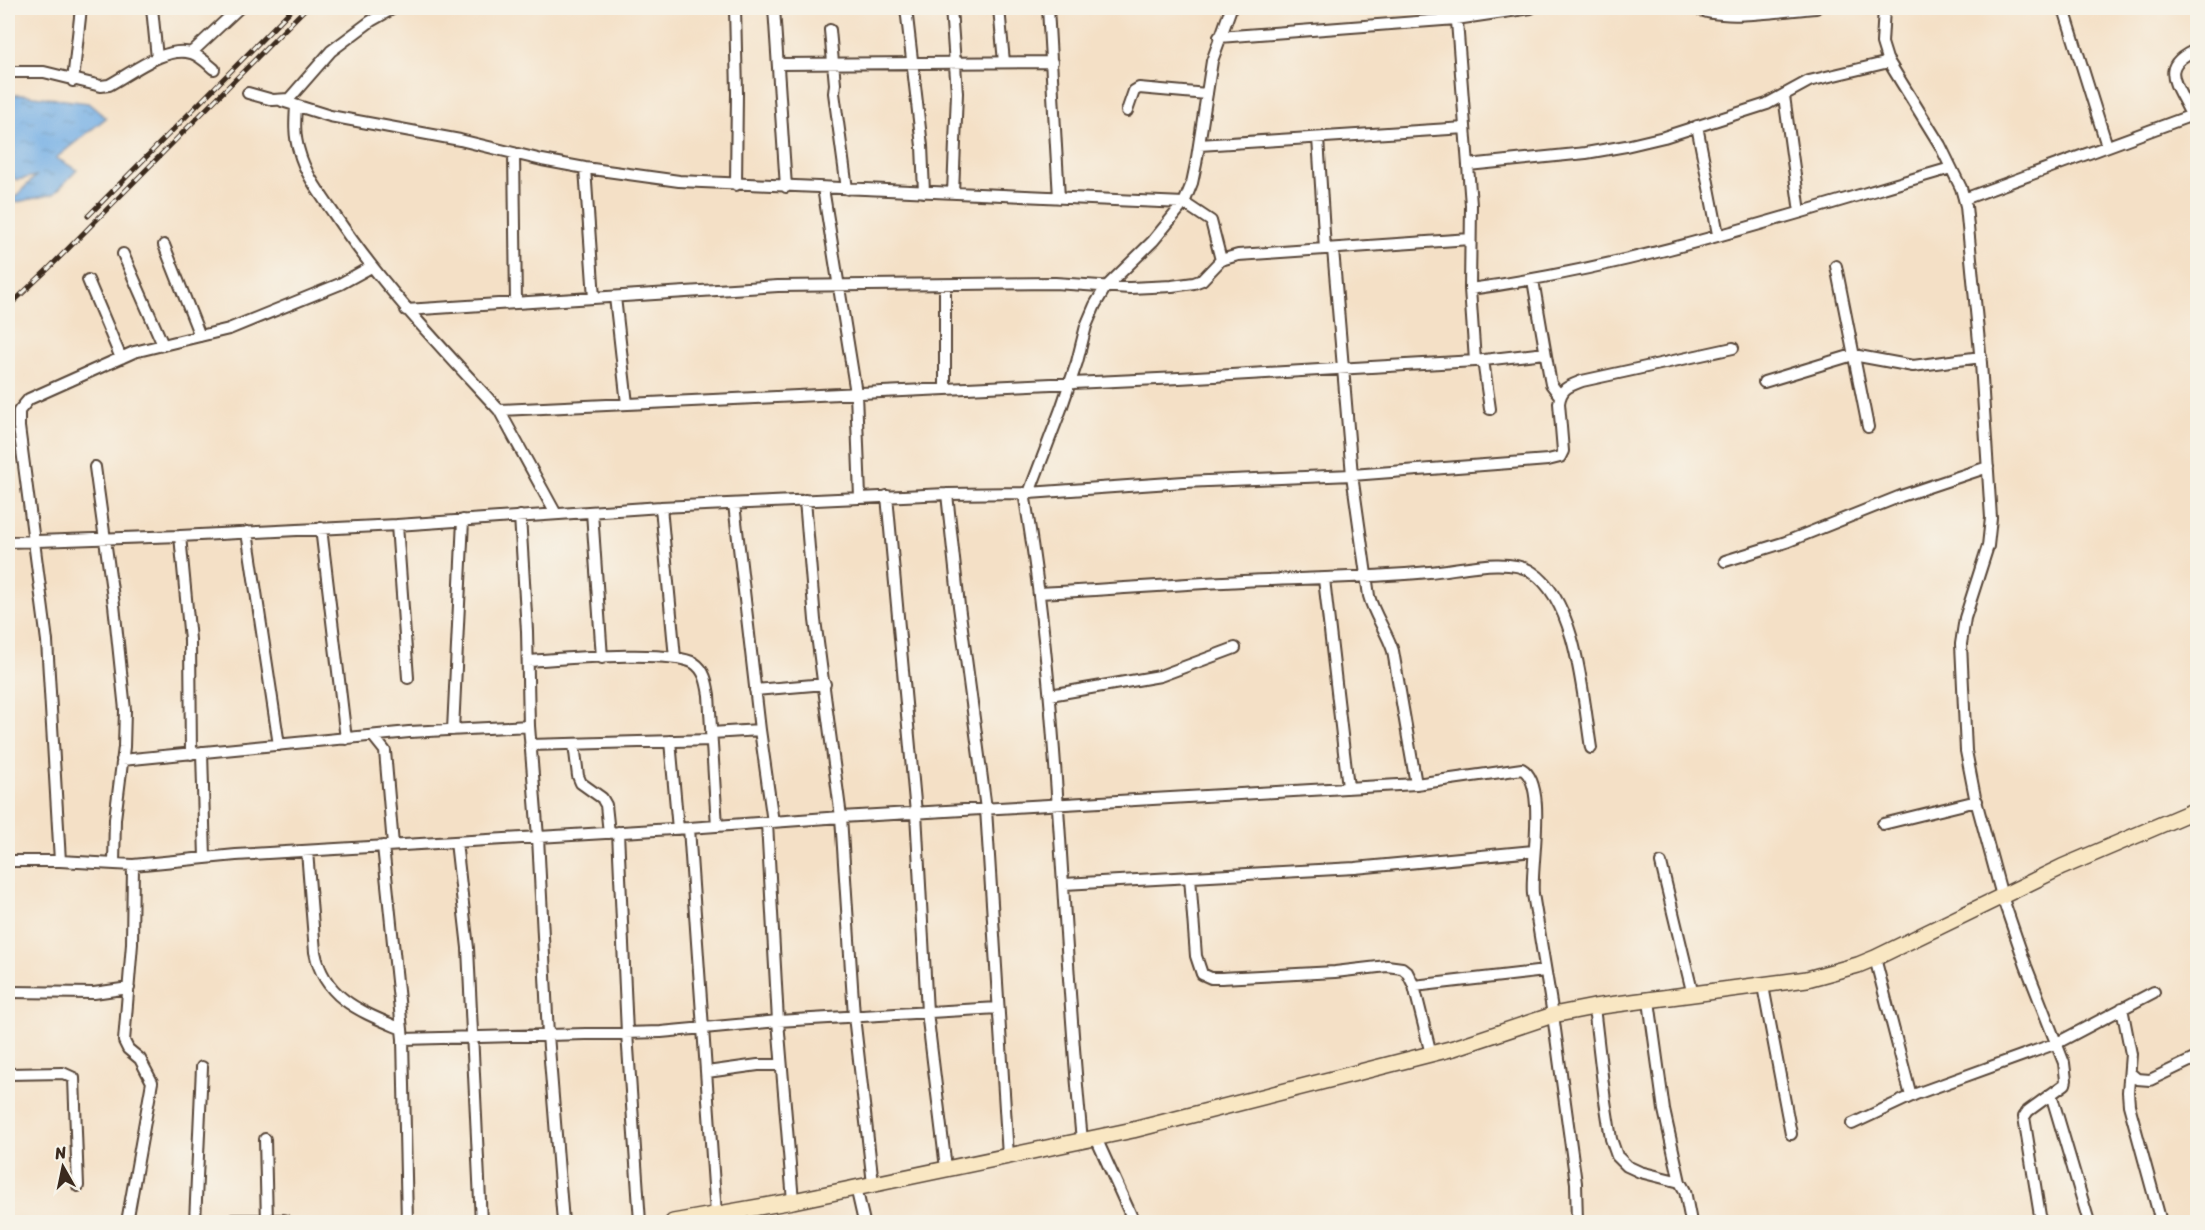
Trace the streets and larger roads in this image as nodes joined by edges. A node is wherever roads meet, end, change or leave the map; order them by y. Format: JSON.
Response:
{"nodes":[{"id":1,"x":81,"y":8,"type":"edge"},
{"id":2,"x":152,"y":8,"type":"edge"},
{"id":3,"x":239,"y":8,"type":"edge"},
{"id":4,"x":394,"y":8,"type":"edge"},
{"id":5,"x":735,"y":8,"type":"edge"},
{"id":6,"x":774,"y":8,"type":"edge"},
{"id":7,"x":906,"y":8,"type":"edge"},
{"id":8,"x":951,"y":8,"type":"edge"},
{"id":9,"x":999,"y":8,"type":"edge"},
{"id":10,"x":1048,"y":8,"type":"edge"},
{"id":11,"x":1231,"y":8,"type":"edge"},
{"id":12,"x":1531,"y":8,"type":"edge"},
{"id":13,"x":1696,"y":8,"type":"edge"},
{"id":14,"x":1816,"y":8,"type":"edge"},
{"id":15,"x":1884,"y":8,"type":"edge"},
{"id":16,"x":2060,"y":8,"type":"edge"},
{"id":17,"x":1456,"y":13,"type":"edge"},
{"id":18,"x":830,"y":30,"type":"dead end"},
{"id":19,"x":1219,"y":37,"type":"junction"},
{"id":20,"x":2198,"y":49,"type":"edge"},
{"id":21,"x":191,"y":52,"type":"junction"},
{"id":22,"x":157,"y":58,"type":"junction"},
{"id":23,"x":955,"y":62,"type":"junction"},
{"id":24,"x":1004,"y":62,"type":"junction"},
{"id":25,"x":1052,"y":62,"type":"junction"},
{"id":26,"x":1889,"y":62,"type":"junction"},
{"id":27,"x":912,"y":63,"type":"junction"},
{"id":28,"x":779,"y":64,"type":"junction"},
{"id":29,"x":832,"y":64,"type":"junction"},
{"id":30,"x":8,"y":67,"type":"edge"},
{"id":31,"x":214,"y":69,"type":"dead end"},
{"id":32,"x":8,"y":72,"type":"edge"},
{"id":33,"x":73,"y":81,"type":"junction"},
{"id":34,"x":248,"y":93,"type":"dead end"},
{"id":35,"x":1207,"y":94,"type":"junction"},
{"id":36,"x":1784,"y":96,"type":"junction"},
{"id":37,"x":282,"y":101,"type":"junction"},
{"id":38,"x":296,"y":106,"type":"junction"},
{"id":39,"x":1127,"y":111,"type":"dead end"},
{"id":40,"x":2194,"y":114,"type":"edge"},
{"id":41,"x":1697,"y":126,"type":"junction"},
{"id":42,"x":1465,"y":128,"type":"junction"},
{"id":43,"x":1318,"y":138,"type":"junction"},
{"id":44,"x":1199,"y":145,"type":"junction"},
{"id":45,"x":2107,"y":146,"type":"junction"},
{"id":46,"x":514,"y":153,"type":"junction"},
{"id":47,"x":1468,"y":165,"type":"junction"},
{"id":48,"x":585,"y":168,"type":"junction"},
{"id":49,"x":1951,"y":168,"type":"junction"},
{"id":50,"x":736,"y":185,"type":"junction"},
{"id":51,"x":786,"y":187,"type":"junction"},
{"id":52,"x":823,"y":188,"type":"junction"},
{"id":53,"x":847,"y":189,"type":"junction"},
{"id":54,"x":924,"y":192,"type":"junction"},
{"id":55,"x":953,"y":193,"type":"junction"},
{"id":56,"x":1059,"y":198,"type":"junction"},
{"id":57,"x":1964,"y":199,"type":"junction"},
{"id":58,"x":1184,"y":203,"type":"junction"},
{"id":59,"x":1800,"y":212,"type":"junction"},
{"id":60,"x":1718,"y":234,"type":"junction"},
{"id":61,"x":1470,"y":239,"type":"junction"},
{"id":62,"x":164,"y":245,"type":"dead end"},
{"id":63,"x":1329,"y":249,"type":"junction"},
{"id":64,"x":123,"y":254,"type":"dead end"},
{"id":65,"x":1221,"y":260,"type":"junction"},
{"id":66,"x":1836,"y":266,"type":"dead end"},
{"id":67,"x":371,"y":267,"type":"junction"},
{"id":68,"x":88,"y":280,"type":"dead end"},
{"id":69,"x":1533,"y":280,"type":"junction"},
{"id":70,"x":837,"y":285,"type":"junction"},
{"id":71,"x":945,"y":285,"type":"junction"},
{"id":72,"x":1106,"y":288,"type":"junction"},
{"id":73,"x":1470,"y":289,"type":"junction"},
{"id":74,"x":615,"y":297,"type":"junction"},
{"id":75,"x":594,"y":298,"type":"junction"},
{"id":76,"x":516,"y":303,"type":"junction"},
{"id":77,"x":406,"y":310,"type":"junction"},
{"id":78,"x":200,"y":336,"type":"junction"},
{"id":79,"x":163,"y":345,"type":"junction"},
{"id":80,"x":1733,"y":348,"type":"dead end"},
{"id":81,"x":1545,"y":353,"type":"junction"},
{"id":82,"x":1852,"y":355,"type":"junction"},
{"id":83,"x":1981,"y":357,"type":"junction"},
{"id":84,"x":121,"y":358,"type":"junction"},
{"id":85,"x":1479,"y":360,"type":"junction"},
{"id":86,"x":1343,"y":368,"type":"junction"},
{"id":87,"x":1764,"y":382,"type":"dead end"},
{"id":88,"x":1070,"y":383,"type":"junction"},
{"id":89,"x":945,"y":389,"type":"junction"},
{"id":90,"x":856,"y":393,"type":"junction"},
{"id":91,"x":1560,"y":396,"type":"junction"},
{"id":92,"x":627,"y":404,"type":"junction"},
{"id":93,"x":1490,"y":409,"type":"dead end"},
{"id":94,"x":499,"y":410,"type":"junction"},
{"id":95,"x":1868,"y":427,"type":"dead end"},
{"id":96,"x":95,"y":467,"type":"dead end"},
{"id":97,"x":1988,"y":467,"type":"junction"},
{"id":98,"x":1352,"y":475,"type":"junction"},
{"id":99,"x":1027,"y":493,"type":"junction"},
{"id":100,"x":948,"y":494,"type":"junction"},
{"id":101,"x":886,"y":496,"type":"junction"},
{"id":102,"x":860,"y":497,"type":"junction"},
{"id":103,"x":805,"y":500,"type":"junction"},
{"id":104,"x":734,"y":504,"type":"junction"},
{"id":105,"x":662,"y":507,"type":"junction"},
{"id":106,"x":592,"y":512,"type":"junction"},
{"id":107,"x":556,"y":514,"type":"junction"},
{"id":108,"x":520,"y":516,"type":"junction"},
{"id":109,"x":463,"y":520,"type":"junction"},
{"id":110,"x":396,"y":525,"type":"junction"},
{"id":111,"x":321,"y":528,"type":"junction"},
{"id":112,"x":247,"y":532,"type":"junction"},
{"id":113,"x":180,"y":536,"type":"junction"},
{"id":114,"x":105,"y":538,"type":"junction"},
{"id":115,"x":34,"y":540,"type":"junction"},
{"id":116,"x":8,"y":542,"type":"edge"},
{"id":117,"x":1725,"y":561,"type":"dead end"},
{"id":118,"x":1366,"y":577,"type":"junction"},
{"id":119,"x":1324,"y":579,"type":"junction"},
{"id":120,"x":1039,"y":593,"type":"junction"},
{"id":121,"x":1235,"y":648,"type":"dead end"},
{"id":122,"x":602,"y":658,"type":"junction"},
{"id":123,"x":675,"y":658,"type":"junction"},
{"id":124,"x":528,"y":661,"type":"junction"},
{"id":125,"x":408,"y":678,"type":"dead end"},
{"id":126,"x":825,"y":684,"type":"junction"},
{"id":127,"x":755,"y":690,"type":"junction"},
{"id":128,"x":1050,"y":695,"type":"junction"},
{"id":129,"x":529,"y":726,"type":"junction"},
{"id":130,"x":453,"y":730,"type":"junction"},
{"id":131,"x":760,"y":730,"type":"junction"},
{"id":132,"x":373,"y":736,"type":"junction"},
{"id":133,"x":711,"y":737,"type":"junction"},
{"id":134,"x":346,"y":739,"type":"junction"},
{"id":135,"x":670,"y":741,"type":"junction"},
{"id":136,"x":574,"y":744,"type":"junction"},
{"id":137,"x":279,"y":745,"type":"junction"},
{"id":138,"x":530,"y":745,"type":"junction"},
{"id":139,"x":1591,"y":748,"type":"dead end"},
{"id":140,"x":197,"y":753,"type":"junction"},
{"id":141,"x":122,"y":760,"type":"junction"},
{"id":142,"x":1416,"y":784,"type":"junction"},
{"id":143,"x":1348,"y":788,"type":"junction"},
{"id":144,"x":1977,"y":801,"type":"junction"},
{"id":145,"x":1059,"y":805,"type":"junction"},
{"id":146,"x":986,"y":809,"type":"junction"},
{"id":147,"x":2198,"y":809,"type":"edge"},
{"id":148,"x":916,"y":813,"type":"junction"},
{"id":149,"x":841,"y":817,"type":"junction"},
{"id":150,"x":770,"y":823,"type":"junction"},
{"id":151,"x":1883,"y":824,"type":"dead end"},
{"id":152,"x":717,"y":826,"type":"junction"},
{"id":153,"x":684,"y":828,"type":"junction"},
{"id":154,"x":613,"y":832,"type":"junction"},
{"id":155,"x":538,"y":837,"type":"junction"},
{"id":156,"x":456,"y":842,"type":"junction"},
{"id":157,"x":388,"y":846,"type":"junction"},
{"id":158,"x":307,"y":851,"type":"junction"},
{"id":159,"x":1534,"y":851,"type":"junction"},
{"id":160,"x":205,"y":858,"type":"junction"},
{"id":161,"x":8,"y":861,"type":"edge"},
{"id":162,"x":60,"y":861,"type":"junction"},
{"id":163,"x":1661,"y":863,"type":"dead end"},
{"id":164,"x":114,"y":864,"type":"junction"},
{"id":165,"x":133,"y":865,"type":"junction"},
{"id":166,"x":1190,"y":878,"type":"junction"},
{"id":167,"x":1064,"y":884,"type":"junction"},
{"id":168,"x":2002,"y":896,"type":"junction"},
{"id":169,"x":1875,"y":958,"type":"junction"},
{"id":170,"x":1545,"y":971,"type":"junction"},
{"id":171,"x":1414,"y":986,"type":"junction"},
{"id":172,"x":1763,"y":986,"type":"junction"},
{"id":173,"x":129,"y":988,"type":"junction"},
{"id":174,"x":8,"y":992,"type":"edge"},
{"id":175,"x":2154,"y":992,"type":"dead end"},
{"id":176,"x":1693,"y":994,"type":"junction"},
{"id":177,"x":1649,"y":1001,"type":"junction"},
{"id":178,"x":1594,"y":1007,"type":"junction"},
{"id":179,"x":998,"y":1008,"type":"junction"},
{"id":180,"x":2122,"y":1008,"type":"junction"},
{"id":181,"x":927,"y":1012,"type":"junction"},
{"id":182,"x":1553,"y":1015,"type":"junction"},
{"id":183,"x":854,"y":1016,"type":"junction"},
{"id":184,"x":778,"y":1021,"type":"junction"},
{"id":185,"x":704,"y":1028,"type":"junction"},
{"id":186,"x":627,"y":1033,"type":"junction"},
{"id":187,"x":402,"y":1034,"type":"junction"},
{"id":188,"x":548,"y":1035,"type":"junction"},
{"id":189,"x":473,"y":1036,"type":"junction"},
{"id":190,"x":2056,"y":1042,"type":"junction"},
{"id":191,"x":1431,"y":1054,"type":"junction"},
{"id":192,"x":2198,"y":1057,"type":"edge"},
{"id":193,"x":782,"y":1065,"type":"junction"},
{"id":194,"x":202,"y":1067,"type":"dead end"},
{"id":195,"x":707,"y":1072,"type":"junction"},
{"id":196,"x":2130,"y":1073,"type":"junction"},
{"id":197,"x":8,"y":1074,"type":"edge"},
{"id":198,"x":2051,"y":1094,"type":"junction"},
{"id":199,"x":1911,"y":1096,"type":"junction"},
{"id":200,"x":1852,"y":1124,"type":"dead end"},
{"id":201,"x":1791,"y":1134,"type":"dead end"},
{"id":202,"x":265,"y":1139,"type":"dead end"},
{"id":203,"x":1089,"y":1139,"type":"junction"},
{"id":204,"x":1008,"y":1156,"type":"junction"},
{"id":205,"x":946,"y":1168,"type":"junction"},
{"id":206,"x":1680,"y":1182,"type":"junction"},
{"id":207,"x":873,"y":1184,"type":"junction"},
{"id":208,"x":78,"y":1186,"type":"dead end"},
{"id":209,"x":856,"y":1187,"type":"junction"},
{"id":210,"x":793,"y":1201,"type":"junction"},
{"id":211,"x":716,"y":1214,"type":"junction"},
{"id":212,"x":127,"y":1222,"type":"edge"},
{"id":213,"x":195,"y":1222,"type":"edge"},
{"id":214,"x":233,"y":1222,"type":"edge"},
{"id":215,"x":267,"y":1222,"type":"edge"},
{"id":216,"x":284,"y":1222,"type":"edge"},
{"id":217,"x":408,"y":1222,"type":"edge"},
{"id":218,"x":481,"y":1222,"type":"edge"},
{"id":219,"x":563,"y":1222,"type":"edge"},
{"id":220,"x":640,"y":1222,"type":"edge"},
{"id":221,"x":673,"y":1222,"type":"edge"},
{"id":222,"x":864,"y":1222,"type":"edge"},
{"id":223,"x":1134,"y":1222,"type":"edge"},
{"id":224,"x":1578,"y":1222,"type":"edge"},
{"id":225,"x":1691,"y":1222,"type":"edge"},
{"id":226,"x":2041,"y":1222,"type":"edge"},
{"id":227,"x":2089,"y":1222,"type":"edge"},
{"id":228,"x":2162,"y":1222,"type":"edge"}],
"edges":[{"from":1,"to":33,"type":"street"},
{"from":2,"to":22,"type":"street"},
{"from":3,"to":21,"type":"street"},
{"from":4,"to":37,"type":"street"},
{"from":5,"to":50,"type":"street"},
{"from":6,"to":28,"type":"street"},
{"from":7,"to":27,"type":"street"},
{"from":8,"to":23,"type":"street"},
{"from":9,"to":24,"type":"street"},
{"from":10,"to":25,"type":"street"},
{"from":11,"to":19,"type":"street"},
{"from":12,"to":17,"type":"street"},
{"from":13,"to":14,"type":"street"},
{"from":15,"to":26,"type":"street"},
{"from":16,"to":45,"type":"street"},
{"from":17,"to":19,"type":"street"},
{"from":17,"to":42,"type":"street"},
{"from":18,"to":29,"type":"street"},
{"from":19,"to":35,"type":"street"},
{"from":20,"to":40,"type":"street"},
{"from":21,"to":22,"type":"street"},
{"from":21,"to":31,"type":"street"},
{"from":22,"to":33,"type":"street"},
{"from":23,"to":24,"type":"street"},
{"from":23,"to":27,"type":"street"},
{"from":23,"to":55,"type":"street"},
{"from":24,"to":25,"type":"street"},
{"from":25,"to":56,"type":"street"},
{"from":26,"to":36,"type":"street"},
{"from":26,"to":49,"type":"street"},
{"from":27,"to":29,"type":"street"},
{"from":27,"to":54,"type":"street"},
{"from":28,"to":29,"type":"street"},
{"from":28,"to":51,"type":"street"},
{"from":29,"to":53,"type":"street"},
{"from":30,"to":32,"type":"street"},
{"from":32,"to":33,"type":"street"},
{"from":34,"to":37,"type":"street"},
{"from":35,"to":39,"type":"street"},
{"from":35,"to":44,"type":"street"},
{"from":36,"to":41,"type":"street"},
{"from":36,"to":59,"type":"street"},
{"from":37,"to":38,"type":"street"},
{"from":38,"to":46,"type":"street"},
{"from":38,"to":67,"type":"street"},
{"from":40,"to":45,"type":"street"},
{"from":41,"to":47,"type":"street"},
{"from":41,"to":60,"type":"street"},
{"from":42,"to":43,"type":"street"},
{"from":42,"to":47,"type":"street"},
{"from":43,"to":44,"type":"street"},
{"from":43,"to":63,"type":"street"},
{"from":44,"to":58,"type":"street"},
{"from":45,"to":57,"type":"street"},
{"from":46,"to":48,"type":"street"},
{"from":46,"to":76,"type":"street"},
{"from":47,"to":61,"type":"street"},
{"from":48,"to":50,"type":"street"},
{"from":48,"to":75,"type":"street"},
{"from":49,"to":57,"type":"street"},
{"from":49,"to":59,"type":"street"},
{"from":50,"to":51,"type":"street"},
{"from":51,"to":52,"type":"street"},
{"from":52,"to":53,"type":"street"},
{"from":52,"to":70,"type":"street"},
{"from":53,"to":54,"type":"street"},
{"from":54,"to":55,"type":"street"},
{"from":55,"to":56,"type":"street"},
{"from":56,"to":58,"type":"street"},
{"from":57,"to":83,"type":"street"},
{"from":58,"to":65,"type":"street"},
{"from":58,"to":72,"type":"street"},
{"from":59,"to":60,"type":"street"},
{"from":60,"to":69,"type":"street"},
{"from":61,"to":63,"type":"street"},
{"from":61,"to":73,"type":"street"},
{"from":62,"to":78,"type":"street"},
{"from":63,"to":65,"type":"street"},
{"from":63,"to":86,"type":"street"},
{"from":64,"to":79,"type":"street"},
{"from":65,"to":72,"type":"street"},
{"from":66,"to":82,"type":"street"},
{"from":67,"to":77,"type":"street"},
{"from":67,"to":78,"type":"street"},
{"from":68,"to":84,"type":"street"},
{"from":69,"to":73,"type":"street"},
{"from":69,"to":81,"type":"street"},
{"from":70,"to":71,"type":"street"},
{"from":70,"to":74,"type":"street"},
{"from":70,"to":90,"type":"street"},
{"from":71,"to":72,"type":"street"},
{"from":71,"to":89,"type":"street"},
{"from":72,"to":88,"type":"street"},
{"from":73,"to":85,"type":"street"},
{"from":74,"to":75,"type":"street"},
{"from":74,"to":92,"type":"street"},
{"from":75,"to":76,"type":"street"},
{"from":76,"to":77,"type":"street"},
{"from":77,"to":94,"type":"street"},
{"from":78,"to":79,"type":"street"},
{"from":79,"to":84,"type":"street"},
{"from":80,"to":91,"type":"street"},
{"from":81,"to":85,"type":"street"},
{"from":81,"to":91,"type":"street"},
{"from":82,"to":83,"type":"street"},
{"from":82,"to":87,"type":"street"},
{"from":82,"to":95,"type":"street"},
{"from":83,"to":97,"type":"street"},
{"from":84,"to":115,"type":"street"},
{"from":85,"to":86,"type":"street"},
{"from":85,"to":93,"type":"street"},
{"from":86,"to":88,"type":"street"},
{"from":86,"to":98,"type":"street"},
{"from":88,"to":89,"type":"street"},
{"from":88,"to":99,"type":"street"},
{"from":89,"to":90,"type":"street"},
{"from":90,"to":92,"type":"street"},
{"from":90,"to":102,"type":"street"},
{"from":91,"to":98,"type":"street"},
{"from":92,"to":94,"type":"street"},
{"from":94,"to":107,"type":"street"},
{"from":96,"to":114,"type":"street"},
{"from":97,"to":117,"type":"street"},
{"from":97,"to":144,"type":"street"},
{"from":98,"to":99,"type":"street"},
{"from":98,"to":118,"type":"street"},
{"from":99,"to":100,"type":"street"},
{"from":99,"to":120,"type":"street"},
{"from":100,"to":101,"type":"street"},
{"from":100,"to":146,"type":"street"},
{"from":101,"to":102,"type":"street"},
{"from":101,"to":148,"type":"street"},
{"from":102,"to":103,"type":"street"},
{"from":103,"to":104,"type":"street"},
{"from":103,"to":126,"type":"street"},
{"from":104,"to":105,"type":"street"},
{"from":104,"to":127,"type":"street"},
{"from":105,"to":106,"type":"street"},
{"from":105,"to":123,"type":"street"},
{"from":106,"to":107,"type":"street"},
{"from":106,"to":122,"type":"street"},
{"from":107,"to":108,"type":"street"},
{"from":108,"to":109,"type":"street"},
{"from":108,"to":124,"type":"street"},
{"from":109,"to":110,"type":"street"},
{"from":109,"to":130,"type":"street"},
{"from":110,"to":111,"type":"street"},
{"from":110,"to":125,"type":"street"},
{"from":111,"to":112,"type":"street"},
{"from":111,"to":134,"type":"street"},
{"from":112,"to":113,"type":"street"},
{"from":112,"to":137,"type":"street"},
{"from":113,"to":114,"type":"street"},
{"from":113,"to":140,"type":"street"},
{"from":114,"to":115,"type":"street"},
{"from":114,"to":141,"type":"street"},
{"from":115,"to":116,"type":"street"},
{"from":115,"to":162,"type":"street"},
{"from":118,"to":119,"type":"street"},
{"from":118,"to":139,"type":"street"},
{"from":118,"to":142,"type":"street"},
{"from":119,"to":120,"type":"street"},
{"from":119,"to":143,"type":"street"},
{"from":120,"to":128,"type":"street"},
{"from":121,"to":128,"type":"street"},
{"from":122,"to":123,"type":"street"},
{"from":122,"to":124,"type":"street"},
{"from":123,"to":133,"type":"street"},
{"from":124,"to":129,"type":"street"},
{"from":126,"to":127,"type":"street"},
{"from":126,"to":149,"type":"street"},
{"from":127,"to":131,"type":"street"},
{"from":128,"to":145,"type":"street"},
{"from":129,"to":130,"type":"street"},
{"from":129,"to":138,"type":"street"},
{"from":130,"to":132,"type":"street"},
{"from":131,"to":133,"type":"street"},
{"from":131,"to":150,"type":"street"},
{"from":132,"to":134,"type":"street"},
{"from":132,"to":157,"type":"street"},
{"from":133,"to":135,"type":"street"},
{"from":133,"to":152,"type":"street"},
{"from":134,"to":137,"type":"street"},
{"from":135,"to":136,"type":"street"},
{"from":135,"to":153,"type":"street"},
{"from":136,"to":138,"type":"street"},
{"from":136,"to":154,"type":"street"},
{"from":137,"to":140,"type":"street"},
{"from":138,"to":155,"type":"street"},
{"from":140,"to":141,"type":"street"},
{"from":140,"to":160,"type":"street"},
{"from":141,"to":164,"type":"street"},
{"from":142,"to":143,"type":"street"},
{"from":142,"to":159,"type":"street"},
{"from":143,"to":145,"type":"street"},
{"from":144,"to":151,"type":"street"},
{"from":144,"to":168,"type":"street"},
{"from":145,"to":146,"type":"street"},
{"from":145,"to":167,"type":"street"},
{"from":146,"to":148,"type":"street"},
{"from":146,"to":179,"type":"street"},
{"from":147,"to":168,"type":"street"},
{"from":148,"to":149,"type":"street"},
{"from":148,"to":181,"type":"street"},
{"from":149,"to":150,"type":"street"},
{"from":149,"to":183,"type":"street"},
{"from":150,"to":152,"type":"street"},
{"from":150,"to":184,"type":"street"},
{"from":152,"to":153,"type":"street"},
{"from":153,"to":154,"type":"street"},
{"from":153,"to":185,"type":"street"},
{"from":154,"to":155,"type":"street"},
{"from":154,"to":186,"type":"street"},
{"from":155,"to":156,"type":"street"},
{"from":155,"to":188,"type":"street"},
{"from":156,"to":157,"type":"street"},
{"from":156,"to":189,"type":"street"},
{"from":157,"to":158,"type":"street"},
{"from":157,"to":187,"type":"street"},
{"from":158,"to":160,"type":"street"},
{"from":158,"to":187,"type":"street"},
{"from":159,"to":166,"type":"street"},
{"from":159,"to":170,"type":"street"},
{"from":160,"to":165,"type":"street"},
{"from":161,"to":162,"type":"street"},
{"from":162,"to":164,"type":"street"},
{"from":163,"to":176,"type":"street"},
{"from":164,"to":165,"type":"street"},
{"from":165,"to":173,"type":"street"},
{"from":166,"to":167,"type":"street"},
{"from":166,"to":171,"type":"street"},
{"from":167,"to":203,"type":"street"},
{"from":168,"to":169,"type":"street"},
{"from":168,"to":190,"type":"street"},
{"from":169,"to":172,"type":"street"},
{"from":169,"to":199,"type":"street"},
{"from":170,"to":171,"type":"street"},
{"from":170,"to":182,"type":"street"},
{"from":171,"to":191,"type":"street"},
{"from":172,"to":176,"type":"street"},
{"from":172,"to":201,"type":"street"},
{"from":173,"to":174,"type":"street"},
{"from":173,"to":212,"type":"street"},
{"from":175,"to":180,"type":"street"},
{"from":176,"to":177,"type":"street"},
{"from":177,"to":178,"type":"street"},
{"from":177,"to":206,"type":"street"},
{"from":178,"to":182,"type":"street"},
{"from":178,"to":206,"type":"street"},
{"from":179,"to":181,"type":"street"},
{"from":179,"to":204,"type":"street"},
{"from":180,"to":190,"type":"street"},
{"from":180,"to":196,"type":"street"},
{"from":181,"to":183,"type":"street"},
{"from":181,"to":205,"type":"street"},
{"from":182,"to":191,"type":"street"},
{"from":182,"to":224,"type":"street"},
{"from":183,"to":184,"type":"street"},
{"from":183,"to":207,"type":"street"},
{"from":184,"to":185,"type":"street"},
{"from":184,"to":193,"type":"street"},
{"from":185,"to":186,"type":"street"},
{"from":185,"to":195,"type":"street"},
{"from":186,"to":188,"type":"street"},
{"from":186,"to":220,"type":"street"},
{"from":187,"to":189,"type":"street"},
{"from":187,"to":217,"type":"street"},
{"from":188,"to":189,"type":"street"},
{"from":188,"to":219,"type":"street"},
{"from":189,"to":218,"type":"street"},
{"from":190,"to":198,"type":"street"},
{"from":190,"to":199,"type":"street"},
{"from":191,"to":203,"type":"street"},
{"from":192,"to":196,"type":"street"},
{"from":193,"to":195,"type":"street"},
{"from":193,"to":210,"type":"street"},
{"from":194,"to":213,"type":"street"},
{"from":195,"to":211,"type":"street"},
{"from":196,"to":228,"type":"street"},
{"from":197,"to":208,"type":"street"},
{"from":198,"to":226,"type":"street"},
{"from":198,"to":227,"type":"street"},
{"from":199,"to":200,"type":"street"},
{"from":202,"to":215,"type":"street"},
{"from":203,"to":204,"type":"street"},
{"from":203,"to":223,"type":"street"},
{"from":204,"to":205,"type":"street"},
{"from":205,"to":207,"type":"street"},
{"from":206,"to":225,"type":"street"},
{"from":207,"to":209,"type":"street"},
{"from":209,"to":210,"type":"street"},
{"from":209,"to":222,"type":"street"},
{"from":210,"to":211,"type":"street"},
{"from":211,"to":221,"type":"street"},
{"from":214,"to":215,"type":"street"},
{"from":215,"to":216,"type":"street"}]}
